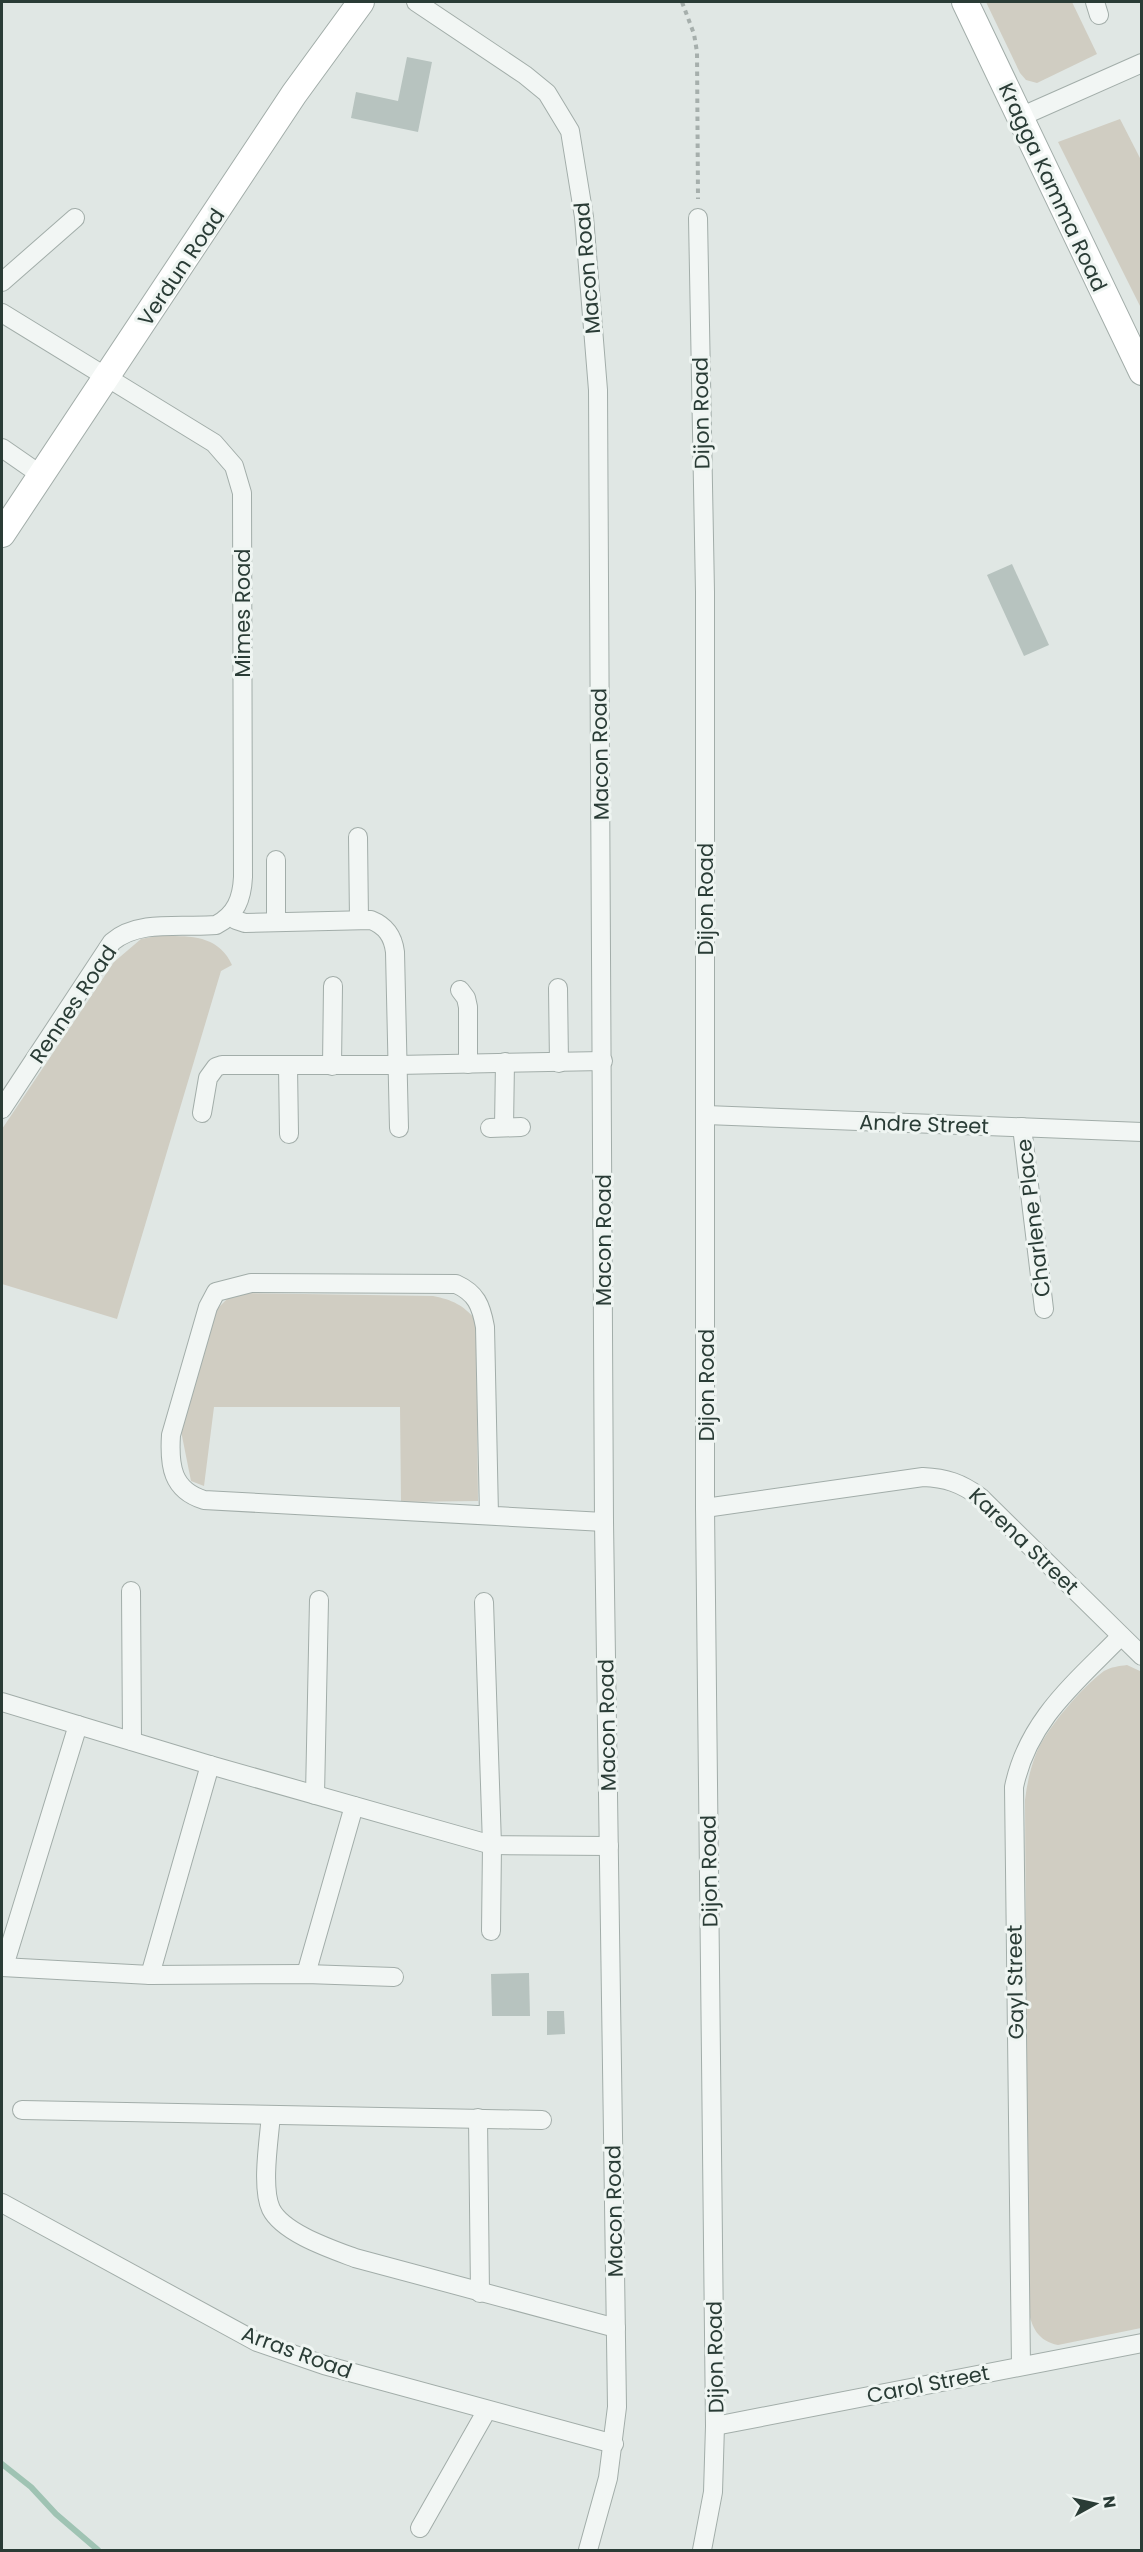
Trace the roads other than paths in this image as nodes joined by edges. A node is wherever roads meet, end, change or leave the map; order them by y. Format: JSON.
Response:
{"nodes":[{"id":1,"x":361,"y":2,"type":"edge"},
{"id":2,"x":416,"y":2,"type":"edge"},
{"id":3,"x":965,"y":2,"type":"edge"},
{"id":4,"x":1142,"y":63,"type":"edge"},
{"id":5,"x":1020,"y":117,"type":"junction"},
{"id":6,"x":75,"y":218,"type":"dead end"},
{"id":7,"x":698,"y":218,"type":"road end"},
{"id":8,"x":2,"y":282,"type":"edge"},
{"id":9,"x":2,"y":314,"type":"edge"},
{"id":10,"x":1142,"y":372,"type":"edge"},
{"id":11,"x":106,"y":378,"type":"junction"},
{"id":12,"x":2,"y":448,"type":"edge"},
{"id":13,"x":41,"y":475,"type":"junction"},
{"id":14,"x":2,"y":534,"type":"edge"},
{"id":15,"x":358,"y":837,"type":"dead end"},
{"id":16,"x":276,"y":860,"type":"dead end"},
{"id":17,"x":231,"y":914,"type":"junction"},
{"id":18,"x":359,"y":921,"type":"junction"},
{"id":19,"x":276,"y":922,"type":"junction"},
{"id":20,"x":333,"y":986,"type":"dead end"},
{"id":21,"x":558,"y":988,"type":"dead end"},
{"id":22,"x":460,"y":990,"type":"dead end"},
{"id":23,"x":603,"y":1061,"type":"junction"},
{"id":24,"x":505,"y":1062,"type":"junction"},
{"id":25,"x":559,"y":1063,"type":"junction"},
{"id":26,"x":468,"y":1064,"type":"junction"},
{"id":27,"x":397,"y":1065,"type":"junction"},
{"id":28,"x":288,"y":1066,"type":"junction"},
{"id":29,"x":332,"y":1066,"type":"junction"},
{"id":30,"x":2,"y":1109,"type":"edge"},
{"id":31,"x":202,"y":1113,"type":"dead end"},
{"id":32,"x":706,"y":1115,"type":"junction"},
{"id":33,"x":505,"y":1127,"type":"dead end"},
{"id":34,"x":1022,"y":1127,"type":"junction"},
{"id":35,"x":398,"y":1128,"type":"dead end"},
{"id":36,"x":1142,"y":1132,"type":"edge"},
{"id":37,"x":288,"y":1134,"type":"dead end"},
{"id":38,"x":1044,"y":1308,"type":"dead end"},
{"id":39,"x":705,"y":1508,"type":"junction"},
{"id":40,"x":489,"y":1515,"type":"junction"},
{"id":41,"x":604,"y":1522,"type":"junction"},
{"id":42,"x":131,"y":1591,"type":"dead end"},
{"id":43,"x":319,"y":1600,"type":"dead end"},
{"id":44,"x":484,"y":1602,"type":"dead end"},
{"id":45,"x":1121,"y":1636,"type":"junction"},
{"id":46,"x":1142,"y":1656,"type":"edge"},
{"id":47,"x":3,"y":1703,"type":"edge"},
{"id":48,"x":78,"y":1725,"type":"junction"},
{"id":49,"x":132,"y":1741,"type":"junction"},
{"id":50,"x":210,"y":1765,"type":"junction"},
{"id":51,"x":315,"y":1795,"type":"junction"},
{"id":52,"x":354,"y":1806,"type":"junction"},
{"id":53,"x":492,"y":1845,"type":"junction"},
{"id":54,"x":609,"y":1846,"type":"junction"},
{"id":55,"x":491,"y":1931,"type":"dead end"},
{"id":56,"x":3,"y":1967,"type":"edge"},
{"id":57,"x":306,"y":1974,"type":"junction"},
{"id":58,"x":150,"y":1975,"type":"junction"},
{"id":59,"x":394,"y":1977,"type":"dead end"},
{"id":60,"x":22,"y":2110,"type":"dead end"},
{"id":61,"x":271,"y":2115,"type":"junction"},
{"id":62,"x":478,"y":2118,"type":"junction"},
{"id":63,"x":542,"y":2120,"type":"dead end"},
{"id":64,"x":2,"y":2203,"type":"edge"},
{"id":65,"x":480,"y":2293,"type":"junction"},
{"id":66,"x":616,"y":2328,"type":"junction"},
{"id":67,"x":1142,"y":2343,"type":"edge"},
{"id":68,"x":1021,"y":2366,"type":"junction"},
{"id":69,"x":487,"y":2410,"type":"junction"},
{"id":70,"x":715,"y":2426,"type":"junction"},
{"id":71,"x":614,"y":2444,"type":"junction"},
{"id":72,"x":420,"y":2528,"type":"dead end"},
{"id":73,"x":588,"y":2550,"type":"edge"},
{"id":74,"x":702,"y":2550,"type":"edge"}],
"edges":[{"from":1,"to":11,"type":"street","name":"Verdun Road"},
{"from":2,"to":23,"type":"street","name":"Macon Road"},
{"from":3,"to":5,"type":"street","name":"Kragga Kamma Road"},
{"from":4,"to":5,"type":"street"},
{"from":5,"to":10,"type":"street","name":"Kragga Kamma Road"},
{"from":6,"to":8,"type":"street"},
{"from":7,"to":32,"type":"street","name":"Dijon Road"},
{"from":9,"to":11,"type":"street","name":"Mimes Road"},
{"from":11,"to":13,"type":"street","name":"Verdun Road"},
{"from":11,"to":17,"type":"street","name":"Mimes Road"},
{"from":12,"to":13,"type":"street"},
{"from":13,"to":14,"type":"street","name":"Verdun Road"},
{"from":15,"to":18,"type":"street"},
{"from":16,"to":19,"type":"street"},
{"from":17,"to":19,"type":"street"},
{"from":17,"to":30,"type":"street","name":"Rennes Road"},
{"from":18,"to":19,"type":"street"},
{"from":18,"to":27,"type":"street"},
{"from":20,"to":29,"type":"street"},
{"from":21,"to":25,"type":"street"},
{"from":22,"to":26,"type":"street"},
{"from":23,"to":25,"type":"street"},
{"from":23,"to":41,"type":"street","name":"Macon Road"},
{"from":24,"to":25,"type":"street"},
{"from":24,"to":26,"type":"street"},
{"from":24,"to":33,"type":"street"},
{"from":26,"to":27,"type":"street"},
{"from":27,"to":29,"type":"street"},
{"from":27,"to":35,"type":"street"},
{"from":28,"to":29,"type":"street"},
{"from":28,"to":31,"type":"street"},
{"from":28,"to":37,"type":"street"},
{"from":32,"to":34,"type":"street","name":"Andre Street"},
{"from":32,"to":39,"type":"street","name":"Dijon Road"},
{"from":34,"to":36,"type":"street","name":"Andre Street"},
{"from":34,"to":38,"type":"street","name":"Charlene Place"},
{"from":39,"to":45,"type":"street","name":"Karena Street"},
{"from":39,"to":70,"type":"street","name":"Dijon Road"},
{"from":40,"to":40,"type":"street"},
{"from":40,"to":41,"type":"street"},
{"from":41,"to":54,"type":"street","name":"Macon Road"},
{"from":42,"to":49,"type":"street"},
{"from":43,"to":51,"type":"street"},
{"from":44,"to":53,"type":"street"},
{"from":45,"to":46,"type":"street","name":"Karena Street"},
{"from":45,"to":68,"type":"street","name":"Gayl Street"},
{"from":47,"to":48,"type":"street"},
{"from":48,"to":49,"type":"street"},
{"from":48,"to":56,"type":"street"},
{"from":49,"to":50,"type":"street"},
{"from":50,"to":51,"type":"street"},
{"from":50,"to":58,"type":"street"},
{"from":51,"to":52,"type":"street"},
{"from":52,"to":53,"type":"street"},
{"from":52,"to":57,"type":"street"},
{"from":53,"to":54,"type":"street"},
{"from":53,"to":55,"type":"street"},
{"from":54,"to":66,"type":"street","name":"Macon Road"},
{"from":56,"to":58,"type":"street"},
{"from":57,"to":58,"type":"street"},
{"from":57,"to":59,"type":"street"},
{"from":60,"to":61,"type":"street"},
{"from":61,"to":62,"type":"street"},
{"from":61,"to":65,"type":"street"},
{"from":62,"to":63,"type":"street"},
{"from":62,"to":65,"type":"street"},
{"from":64,"to":69,"type":"street","name":"Arras Road"},
{"from":65,"to":66,"type":"street"},
{"from":66,"to":71,"type":"street","name":"Macon Road"},
{"from":67,"to":68,"type":"street","name":"Carol Street"},
{"from":68,"to":70,"type":"street","name":"Carol Street"},
{"from":69,"to":71,"type":"street","name":"Arras Road"},
{"from":69,"to":72,"type":"street"},
{"from":70,"to":74,"type":"street","name":"Dijon Road"},
{"from":71,"to":73,"type":"street","name":"Macon Road"}]}
